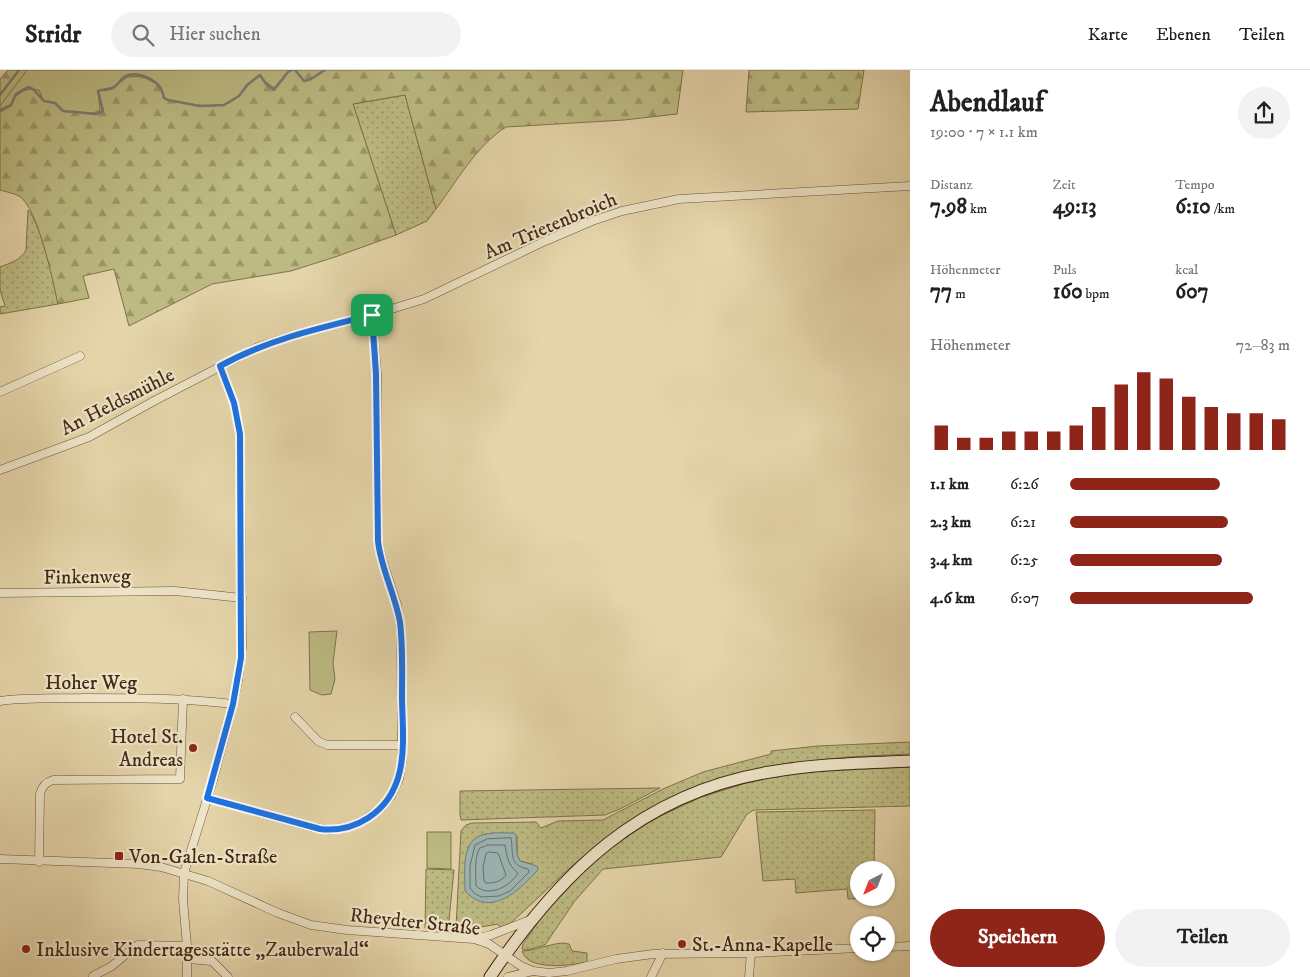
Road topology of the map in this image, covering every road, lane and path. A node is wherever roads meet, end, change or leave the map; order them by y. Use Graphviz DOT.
graph roads {
  1 [pos="910,186"];
  2 [pos="372,315"];
  3 [pos="80,356"];
  4 [pos="220,366"];
  5 [pos="0,392"];
  6 [pos="0,470"];
  7 [pos="0,594"];
  8 [pos="242,598"];
  9 [pos="183,699"];
  10 [pos="0,701"];
  11 [pos="233,704"];
  12 [pos="295,718"];
  13 [pos="403,745"];
  14 [pos="910,761"];
  15 [pos="207,798"];
  16 [pos="0,859"];
  17 [pos="39,862"];
  18 [pos="184,873"];
  19 [pos="532,919"];
  20 [pos="474,939"];
  21 [pos="188,946"];
  22 [pos="910,946"];
  23 [pos="895,947"];
  24 [pos="850,948"];
  25 [pos="664,953"];
  26 [pos="751,953"];
  27 [pos="504,956"];
  28 [pos="188,959"];
  29 [pos="532,971"];
  30 [pos="93,976"];
  31 [pos="187,977"];
  32 [pos="228,977"];
  33 [pos="490,977"];
  34 [pos="508,977"];
  35 [pos="650,977"];
  36 [pos="749,977"];
  1 -- 2 [label="street, Am Trietenbroich"];
  2 -- 4 [label="street, Am Trietenbroich"];
  2 -- 13 [label="street"];
  3 -- 5 [label="street"];
  4 -- 6 [label="street, An Heldsmühle"];
  4 -- 8 [label="street"];
  7 -- 8 [label="street, Finkenweg"];
  8 -- 11 [label="street"];
  9 -- 10 [label="street, Hoher Weg"];
  9 -- 11 [label="street, Hoher Weg"];
  9 -- 17 [label="street"];
  11 -- 15 [label="street"];
  12 -- 13 [label="street"];
  13 -- 15 [label="street"];
  14 -- 19 [label="main road"];
  15 -- 18 [label="street"];
  16 -- 17 [label="street, Rheydter Straße"];
  17 -- 18 [label="street, Rheydter Straße"];
  18 -- 20 [label="street, Rheydter Straße"];
  18 -- 21 [label="street"];
  19 -- 20 [label="street"];
  19 -- 27 [label="main road"];
  20 -- 27 [label="street, Rheydter Straße"];
  21 -- 28 [label="street"];
  21 -- 30 [label="street"];
  22 -- 23 [label="street"];
  24 -- 26 [label="street, Rheydter Straße"];
  25 -- 26 [label="street, Rheydter Straße"];
  25 -- 29 [label="street, Rheydter Straße"];
  25 -- 35 [label="street"];
  26 -- 36 [label="street"];
  27 -- 29 [label="street, Rheydter Straße"];
  27 -- 33 [label="main road"];
  28 -- 31 [label="street"];
  28 -- 32 [label="street"];
  29 -- 34 [label="street"];
}
